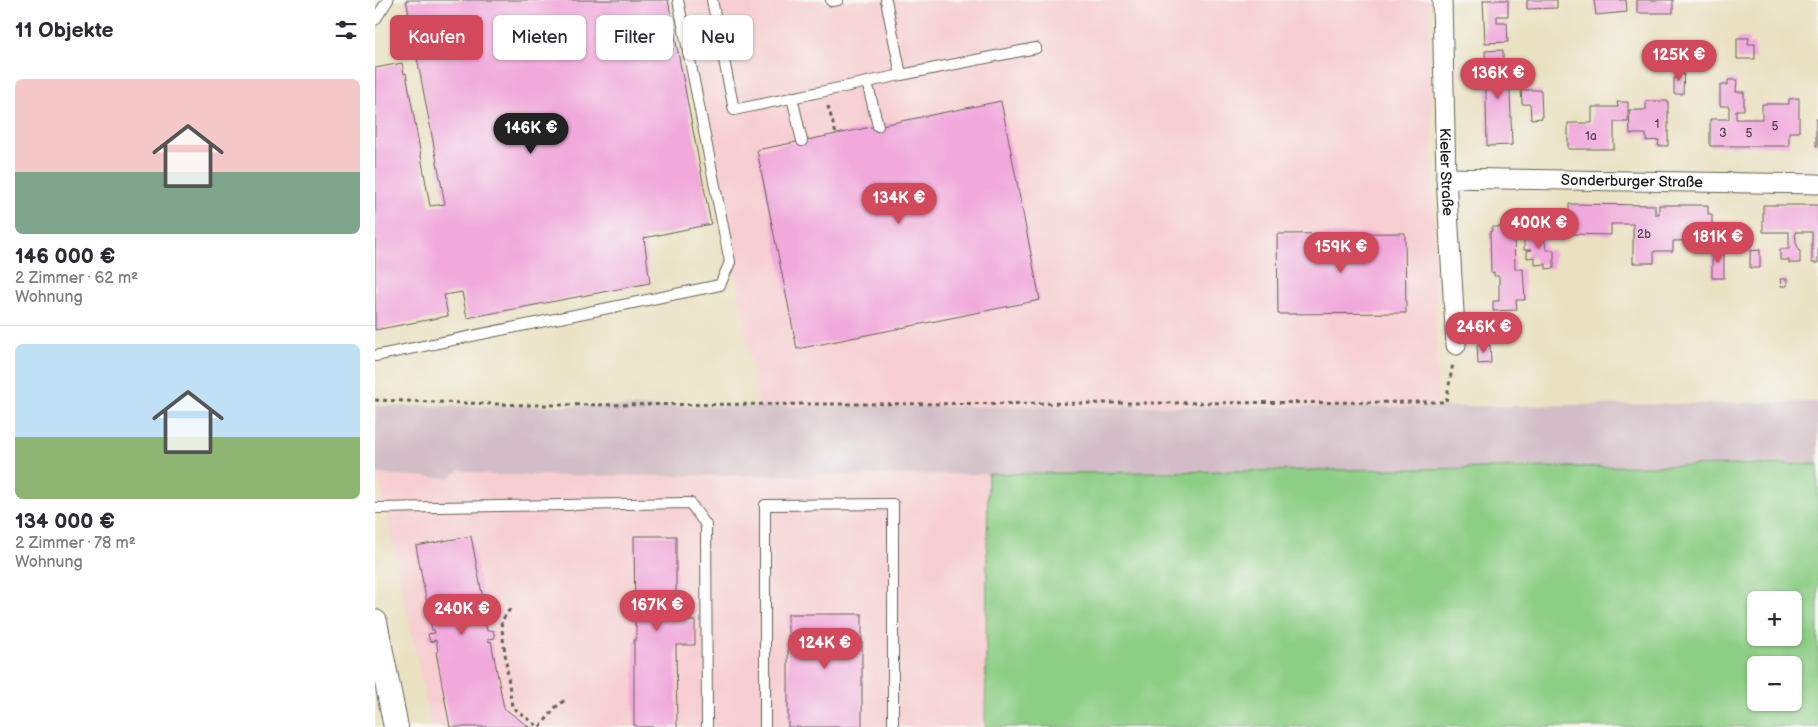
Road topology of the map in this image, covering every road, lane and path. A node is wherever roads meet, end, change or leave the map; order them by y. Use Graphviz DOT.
graph roads {
  1 [pos="388,0"];
  2 [pos="678,0"];
  3 [pos="712,0"];
  4 [pos="831,0"];
  5 [pos="838,0"];
  6 [pos="886,0"];
  7 [pos="1442,0"];
  8 [pos="375,20"];
  9 [pos="1036,48"];
  10 [pos="901,75"];
  11 [pos="867,82"];
  12 [pos="825,90"];
  13 [pos="792,97"];
  14 [pos="878,126"];
  15 [pos="836,134"];
  16 [pos="802,141"];
  17 [pos="1446,178"];
  18 [pos="1818,184"];
  19 [pos="1456,345"];
  20 [pos="375,356"];
  21 [pos="375,400"];
  22 [pos="375,508"];
  23 [pos="510,610"];
  24 [pos="375,622"];
  25 [pos="566,699"];
  26 [pos="396,727"];
  27 [pos="539,727"];
  28 [pos="707,727"];
  29 [pos="765,727"];
  30 [pos="893,727"];
  1 -- 8 [label="lane"];
  2 -- 20 [label="lane"];
  3 -- 13 [label="lane"];
  4 -- 5 [label="lane"];
  6 -- 10 [label="lane"];
  7 -- 17 [label="street, Kieler Straße"];
  9 -- 10 [label="lane"];
  10 -- 11 [label="lane"];
  11 -- 12 [label="lane"];
  11 -- 14 [label="lane"];
  12 -- 13 [label="lane"];
  12 -- 15 [label="path"];
  13 -- 16 [label="lane"];
  17 -- 18 [label="street, Sonderburger Straße"];
  17 -- 19 [label="street, Kieler Straße"];
  19 -- 21 [label="path"];
  22 -- 28 [label="lane"];
  23 -- 27 [label="path"];
  24 -- 26 [label="street"];
  25 -- 27 [label="path"];
  29 -- 30 [label="lane"];
}
